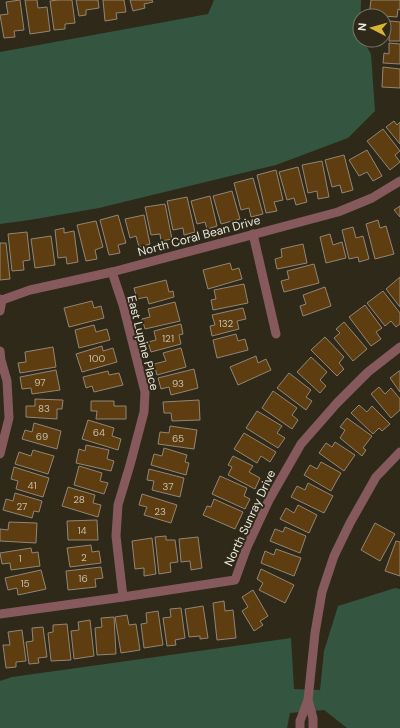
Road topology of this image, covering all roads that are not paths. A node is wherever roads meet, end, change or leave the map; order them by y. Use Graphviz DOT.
graph roads {
  1 [pos="400,181"];
  2 [pos="253,234"];
  3 [pos="112,272"];
  4 [pos="1,300"];
  5 [pos="0,311"];
  6 [pos="276,334"];
  7 [pos="400,348"];
  8 [pos="0,351"];
  9 [pos="400,452"];
  10 [pos="0,454"];
  11 [pos="123,597"];
  12 [pos="0,614"];
  13 [pos="308,700"];
  14 [pos="300,728"];
  15 [pos="314,728"];
  1 -- 2 [label="street, North Coral Bean Drive"];
  2 -- 3 [label="street, North Coral Bean Drive"];
  2 -- 6 [label="street"];
  3 -- 4 [label="street, North Coral Bean Drive"];
  3 -- 11 [label="street, East Lupine Place"];
  4 -- 5 [label="street"];
  7 -- 11 [label="street, North Sunray Drive"];
  8 -- 10 [label="street"];
  9 -- 13 [label="street"];
  11 -- 12 [label="street, North Sunray Drive"];
  13 -- 14 [label="street"];
  13 -- 15 [label="street"];
}
